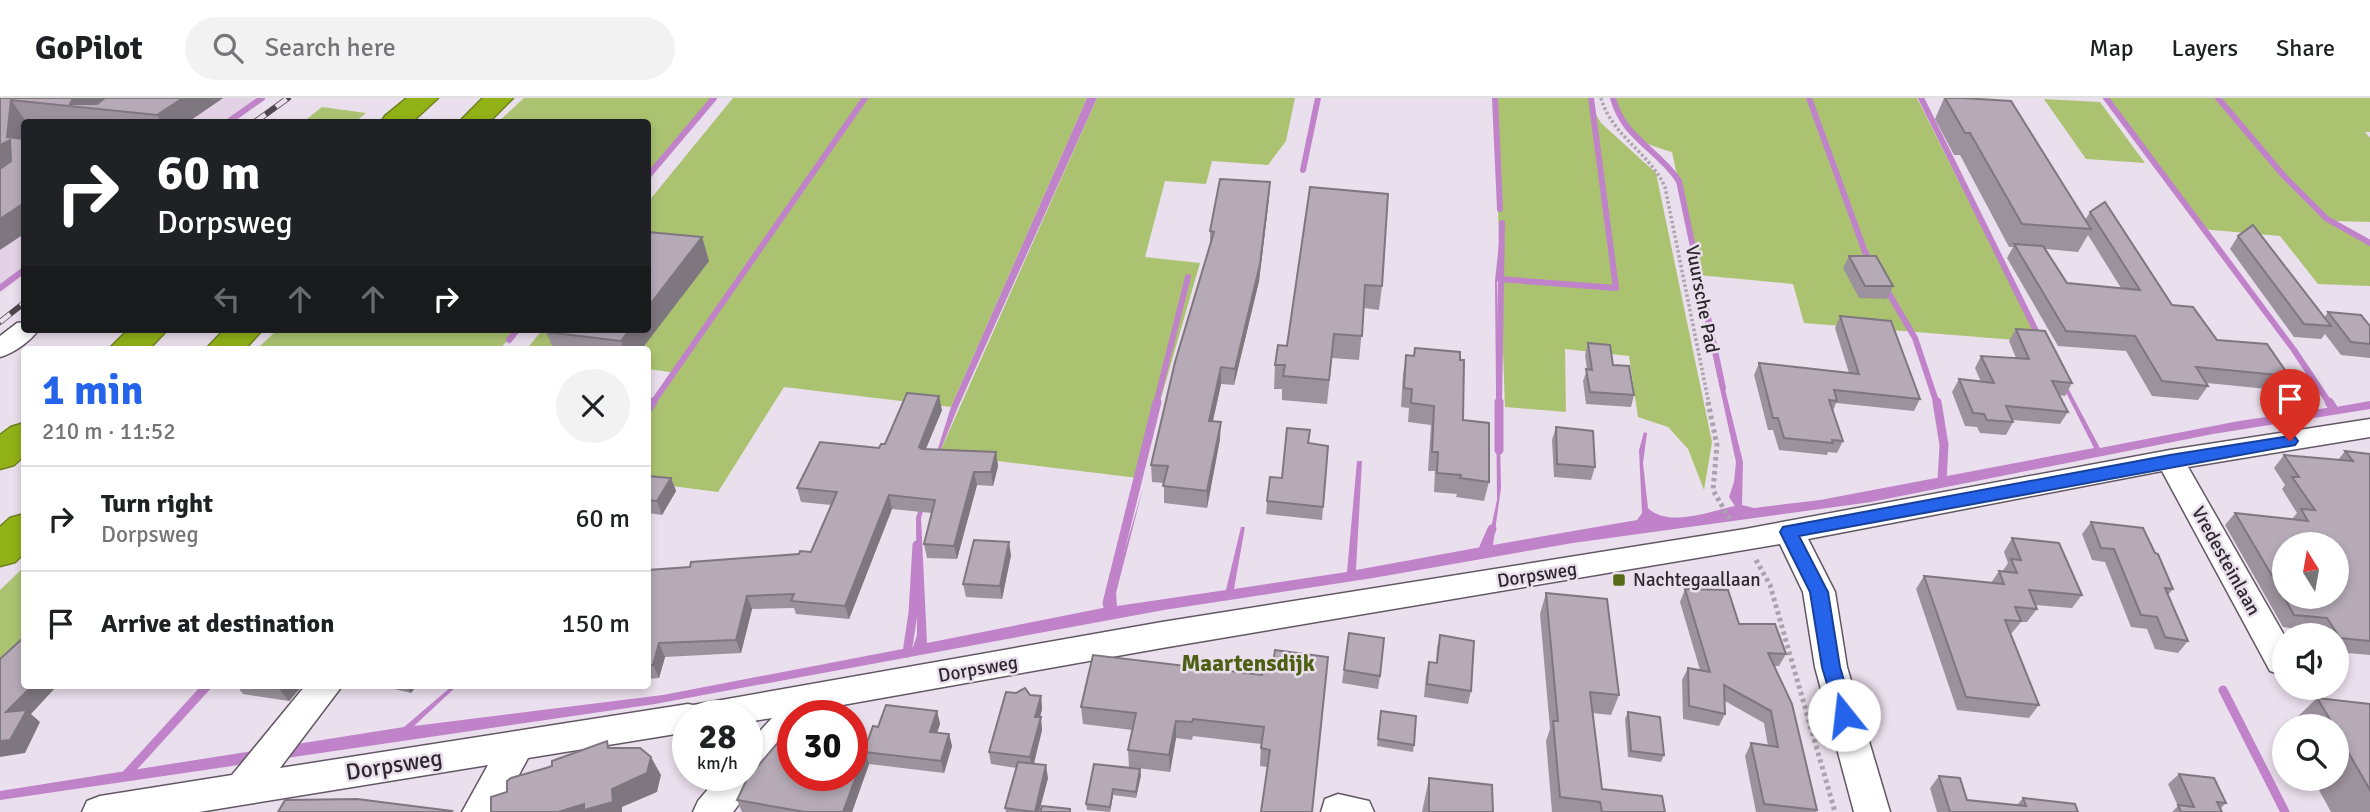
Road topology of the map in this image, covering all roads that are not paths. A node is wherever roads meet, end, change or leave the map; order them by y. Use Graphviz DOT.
graph roads {
  1 [pos="424,98"];
  2 [pos="499,98"];
  3 [pos="399,119"];
  4 [pos="475,119"];
  5 [pos="21,333"];
  6 [pos="145,333"];
  7 [pos="242,333"];
  8 [pos="131,346"];
  9 [pos="227,346"];
  10 [pos="0,349"];
  11 [pos="2370,428"];
  12 [pos="21,438"];
  13 [pos="0,456"];
  14 [pos="2170,460"];
  15 [pos="21,532"];
  16 [pos="1789,532"];
  17 [pos="0,551"];
  18 [pos="2272,644"];
  19 [pos="323,689"];
  20 [pos="845,693"];
  21 [pos="844,700"];
  22 [pos="763,706"];
  23 [pos="672,721"];
  24 [pos="777,736"];
  25 [pos="516,747"];
  26 [pos="763,751"];
  27 [pos="242,789"];
  28 [pos="729,791"];
  29 [pos="183,806"];
  30 [pos="100,812"];
  31 [pos="480,812"];
  32 [pos="711,812"];
  33 [pos="1872,812"];
  1 -- 3 [label="highway"];
  2 -- 4 [label="highway"];
  5 -- 10 [label="street"];
  6 -- 8 [label="highway"];
  7 -- 9 [label="highway"];
  11 -- 14 [label="street, Dorpsweg"];
  12 -- 13 [label="highway"];
  14 -- 16 [label="street, Dorpsweg"];
  14 -- 18 [label="street, Vredesteinlaan"];
  15 -- 17 [label="highway"];
  16 -- 20 [label="street, Dorpsweg"];
  16 -- 33 [label="street"];
  19 -- 27 [label="street"];
  20 -- 21 [label="street"];
  20 -- 22 [label="street, Dorpsweg"];
  23 -- 25 [label="street, Dorpsweg"];
  24 -- 26 [label="street"];
  25 -- 27 [label="street, Dorpsweg"];
  25 -- 31 [label="street"];
  27 -- 29 [label="street, Dorpsweg"];
  28 -- 32 [label="street"];
  29 -- 30 [label="street, Dorpsweg"];
}
